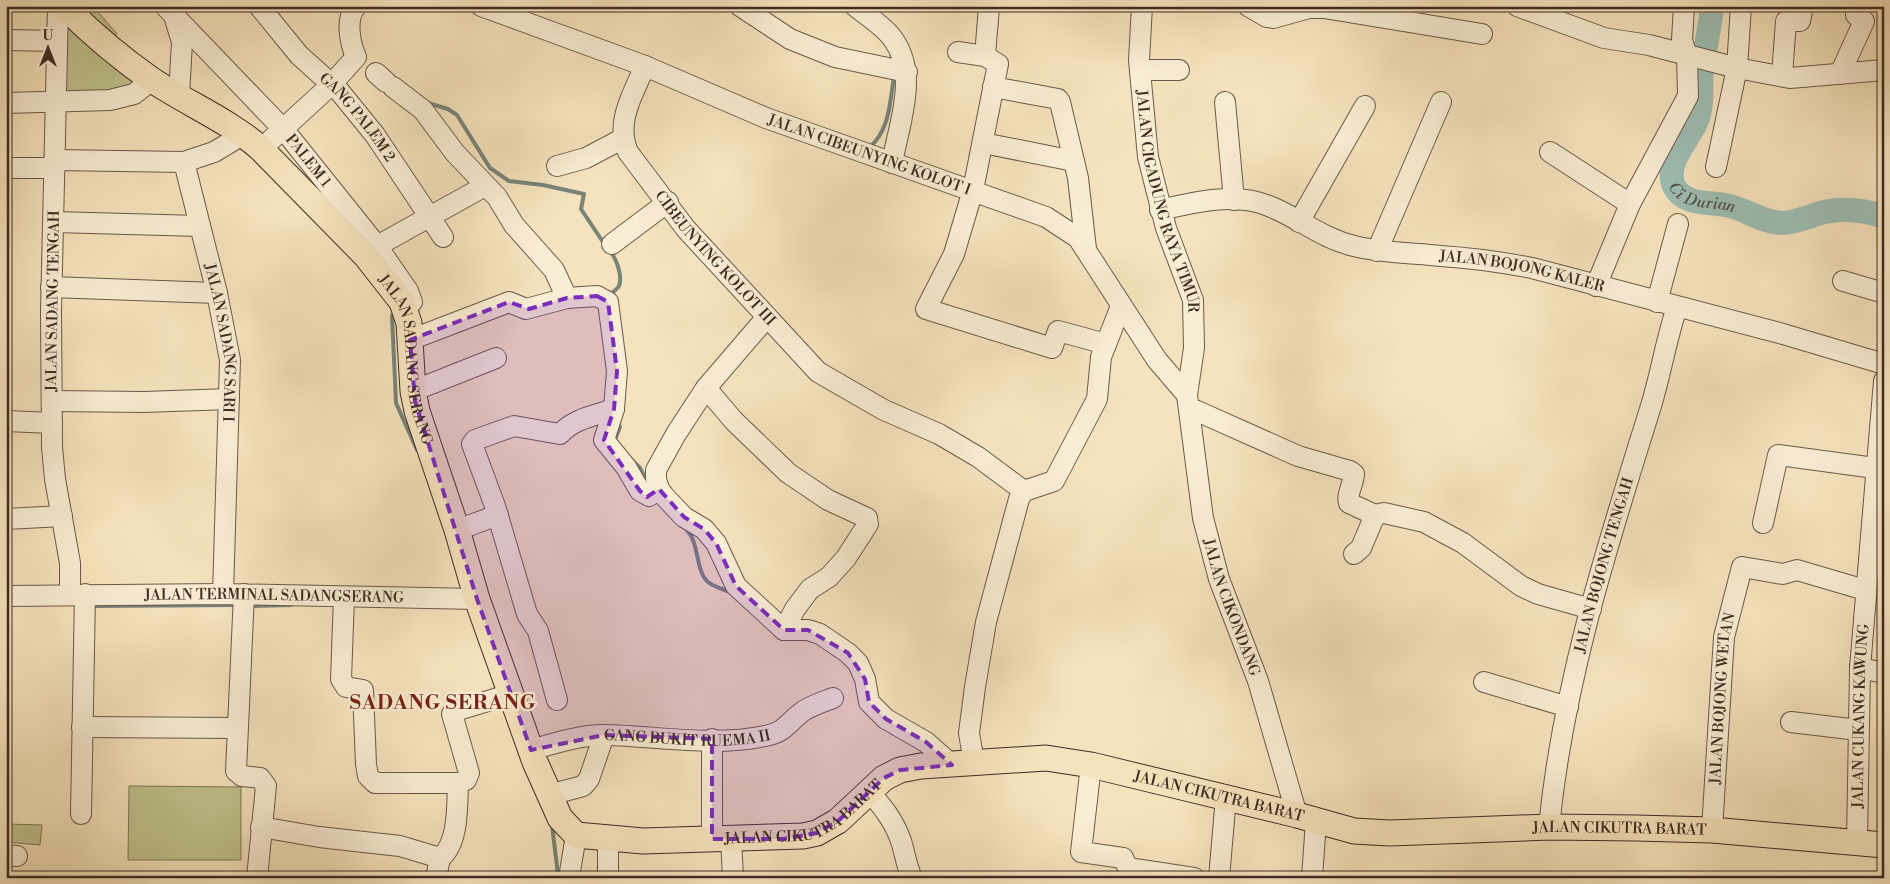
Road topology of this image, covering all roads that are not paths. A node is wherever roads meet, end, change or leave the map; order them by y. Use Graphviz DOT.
graph roads {
  1 [pos="58,6"];
  2 [pos="64,6"];
  3 [pos="259,6"];
  4 [pos="481,6"];
  5 [pos="740,6"];
  6 [pos="855,6"];
  7 [pos="989,6"];
  8 [pos="1142,6"];
  9 [pos="1248,6"];
  10 [pos="1517,6"];
  11 [pos="1684,6"];
  12 [pos="1742,6"];
  13 [pos="1802,6"];
  14 [pos="354,8"];
  15 [pos="170,12"];
  16 [pos="1856,15"];
  17 [pos="1482,34"];
  18 [pos="6,40"];
  19 [pos="57,41"];
  20 [pos="958,52"];
  21 [pos="985,56"];
  22 [pos="1694,58"];
  23 [pos="645,66"];
  24 [pos="1736,68"];
  25 [pos="1140,70"];
  26 [pos="1179,70"];
  27 [pos="1884,70"];
  28 [pos="907,72"];
  29 [pos="1840,74"];
  30 [pos="1782,76"];
  31 [pos="152,80"];
  32 [pos="385,81"];
  33 [pos="331,85"];
  34 [pos="993,87"];
  35 [pos="180,96"];
  36 [pos="1225,102"];
  37 [pos="1441,102"];
  38 [pos="6,103"];
  39 [pos="55,103"];
  40 [pos="1365,106"];
  41 [pos="284,130"];
  42 [pos="622,139"];
  43 [pos="252,141"];
  44 [pos="983,143"];
  45 [pos="1550,152"];
  46 [pos="1074,161"];
  47 [pos="184,162"];
  48 [pos="892,163"];
  49 [pos="55,164"];
  50 [pos="557,166"];
  51 [pos="1716,167"];
  52 [pos="6,168"];
  53 [pos="486,186"];
  54 [pos="973,190"];
  55 [pos="1234,200"];
  56 [pos="668,202"];
  57 [pos="1630,204"];
  58 [pos="1160,210"];
  59 [pos="431,216"];
  60 [pos="54,222"];
  61 [pos="1299,222"];
  62 [pos="1678,224"];
  63 [pos="200,226"];
  64 [pos="443,237"];
  65 [pos="612,244"];
  66 [pos="377,246"];
  67 [pos="1086,249"];
  68 [pos="1378,251"];
  69 [pos="1843,281"];
  70 [pos="1596,286"];
  71 [pos="52,287"];
  72 [pos="217,293"];
  73 [pos="1884,294"];
  74 [pos="567,298"];
  75 [pos="1657,302"];
  76 [pos="1121,306"];
  77 [pos="1677,307"];
  78 [pos="767,317"];
  79 [pos="416,338"];
  80 [pos="1106,344"];
  81 [pos="496,358"];
  82 [pos="1884,364"];
  83 [pos="706,388"];
  84 [pos="413,390"];
  85 [pos="1883,391"];
  86 [pos="228,399"];
  87 [pos="52,401"];
  88 [pos="1188,403"];
  89 [pos="614,409"];
  90 [pos="6,421"];
  91 [pos="52,423"];
  92 [pos="1878,475"];
  93 [pos="659,489"];
  94 [pos="1024,491"];
  95 [pos="498,515"];
  96 [pos="1375,515"];
  97 [pos="62,516"];
  98 [pos="6,519"];
  99 [pos="1762,523"];
  100 [pos="457,530"];
  101 [pos="1354,554"];
  102 [pos="1866,590"];
  103 [pos="77,594"];
  104 [pos="223,594"];
  105 [pos="244,594"];
  106 [pos="6,596"];
  107 [pos="344,597"];
  108 [pos="476,599"];
  109 [pos="1591,609"];
  110 [pos="784,630"];
  111 [pos="1860,668"];
  112 [pos="1884,673"];
  113 [pos="1484,682"];
  114 [pos="510,694"];
  115 [pos="833,698"];
  116 [pos="557,700"];
  117 [pos="1568,707"];
  118 [pos="1791,722"];
  119 [pos="82,727"];
  120 [pos="236,728"];
  121 [pos="1858,730"];
  122 [pos="604,735"];
  123 [pos="712,740"];
  124 [pos="531,750"];
  125 [pos="955,762"];
  126 [pos="1091,765"];
  127 [pos="458,783"];
  128 [pos="868,792"];
  129 [pos="549,795"];
  130 [pos="1226,798"];
  131 [pos="81,814"];
  132 [pos="1307,818"];
  133 [pos="261,827"];
  134 [pos="1549,827"];
  135 [pos="1712,830"];
  136 [pos="576,835"];
  137 [pos="608,838"];
  138 [pos="722,839"];
  139 [pos="1857,842"];
  140 [pos="1884,845"];
  141 [pos="440,858"];
  142 [pos="257,878"];
  143 [pos="436,878"];
  144 [pos="569,878"];
  145 [pos="608,878"];
  146 [pos="733,878"];
  147 [pos="912,878"];
  148 [pos="1194,878"];
  149 [pos="1220,878"];
  150 [pos="1312,878"];
  1 -- 19 [label="street, JALAN SADANG TENGAH"];
  2 -- 31 [label="main road, JALAN SADANG SERANG"];
  3 -- 33 [label="street, GANG PALEM 2"];
  4 -- 23 [label="street, JALAN CIBEUNYING KOLOT I"];
  5 -- 28 [label="street"];
  6 -- 28 [label="street"];
  7 -- 21 [label="street"];
  8 -- 25 [label="street, JALAN CIGADUNG RAYA TIMUR"];
  9 -- 17 [label="street"];
  10 -- 22 [label="street"];
  11 -- 22 [label="street"];
  12 -- 24 [label="street"];
  13 -- 30 [label="street"];
  14 -- 33 [label="street"];
  15 -- 35 [label="street"];
  15 -- 41 [label="street, PALEM 1"];
  16 -- 29 [label="street"];
  18 -- 19 [label="street"];
  19 -- 39 [label="street, JALAN SADANG TENGAH"];
  20 -- 21 [label="street"];
  21 -- 34 [label="street"];
  22 -- 24 [label="street"];
  22 -- 57 [label="street"];
  23 -- 42 [label="street"];
  23 -- 48 [label="street, JALAN CIBEUNYING KOLOT I"];
  24 -- 30 [label="street"];
  24 -- 51 [label="street"];
  25 -- 26 [label="street"];
  25 -- 58 [label="street, JALAN CIGADUNG RAYA TIMUR"];
  27 -- 29 [label="street"];
  28 -- 48 [label="street"];
  29 -- 30 [label="street"];
  31 -- 35 [label="main road, JALAN SADANG SERANG"];
  31 -- 39 [label="street"];
  32 -- 53 [label="street"];
  33 -- 41 [label="street"];
  33 -- 59 [label="street, GANG PALEM 2"];
  34 -- 44 [label="street"];
  34 -- 46 [label="street"];
  35 -- 43 [label="main road, JALAN SADANG SERANG"];
  36 -- 55 [label="street"];
  37 -- 68 [label="street"];
  38 -- 39 [label="street"];
  39 -- 49 [label="street, JALAN SADANG TENGAH"];
  40 -- 61 [label="street"];
  41 -- 43 [label="street"];
  41 -- 66 [label="street, PALEM 1"];
  42 -- 50 [label="street"];
  42 -- 56 [label="street, CIBEUNYING KOLOT III"];
  43 -- 47 [label="street"];
  43 -- 79 [label="main road, JALAN SADANG SERANG"];
  44 -- 46 [label="street"];
  44 -- 54 [label="street"];
  45 -- 57 [label="street"];
  46 -- 67 [label="street"];
  47 -- 49 [label="street"];
  47 -- 63 [label="street, JALAN SADANG SARI I"];
  48 -- 54 [label="street, JALAN CIBEUNYING KOLOT I"];
  49 -- 52 [label="street"];
  49 -- 60 [label="street, JALAN SADANG TENGAH"];
  53 -- 59 [label="street"];
  53 -- 74 [label="street"];
  54 -- 67 [label="street, JALAN CIBEUNYING KOLOT I"];
  54 -- 80 [label="street"];
  55 -- 58 [label="street, JALAN BOJONG KALER"];
  55 -- 61 [label="street, JALAN BOJONG KALER"];
  56 -- 65 [label="street"];
  56 -- 78 [label="street, CIBEUNYING KOLOT III"];
  57 -- 70 [label="street"];
  58 -- 88 [label="street, JALAN CIGADUNG RAYA TIMUR"];
  59 -- 64 [label="street, GANG PALEM 2"];
  59 -- 66 [label="street"];
  60 -- 63 [label="street"];
  60 -- 71 [label="street, JALAN SADANG TENGAH"];
  61 -- 68 [label="street, JALAN BOJONG KALER"];
  62 -- 75 [label="street"];
  63 -- 72 [label="street, JALAN SADANG SARI I"];
  66 -- 79 [label="street, PALEM 1"];
  67 -- 76 [label="street, JALAN CIBEUNYING KOLOT I"];
  68 -- 70 [label="street, JALAN BOJONG KALER"];
  69 -- 73 [label="street"];
  70 -- 75 [label="street, JALAN BOJONG KALER"];
  71 -- 72 [label="street"];
  71 -- 87 [label="street, JALAN SADANG TENGAH"];
  72 -- 86 [label="street, JALAN SADANG SARI I"];
  74 -- 79 [label="street"];
  74 -- 89 [label="street"];
  75 -- 77 [label="street, JALAN BOJONG KALER"];
  76 -- 80 [label="street"];
  76 -- 88 [label="street, JALAN CIBEUNYING KOLOT I"];
  77 -- 82 [label="street, JALAN BOJONG KALER"];
  77 -- 109 [label="street, JALAN BOJONG TENGAH"];
  78 -- 83 [label="street"];
  78 -- 94 [label="street, CIBEUNYING KOLOT III"];
  79 -- 84 [label="main road, JALAN SADANG SERANG"];
  80 -- 94 [label="street"];
  81 -- 84 [label="street"];
  83 -- 93 [label="street"];
  83 -- 110 [label="street"];
  84 -- 100 [label="main road, JALAN SADANG SERANG"];
  85 -- 92 [label="street, JALAN CUKANG KAWUNG"];
  86 -- 87 [label="street"];
  86 -- 104 [label="street, JALAN SADANG SARI I"];
  87 -- 91 [label="street, JALAN SADANG TENGAH"];
  88 -- 96 [label="street"];
  88 -- 132 [label="street, JALAN CIKONDANG"];
  89 -- 93 [label="street"];
  89 -- 95 [label="street"];
  90 -- 91 [label="street"];
  91 -- 97 [label="street, JALAN SADANG TENGAH"];
  92 -- 99 [label="street"];
  92 -- 102 [label="street, JALAN CUKANG KAWUNG"];
  93 -- 110 [label="street"];
  94 -- 125 [label="street"];
  95 -- 100 [label="street"];
  95 -- 116 [label="street"];
  96 -- 101 [label="street"];
  96 -- 109 [label="street"];
  97 -- 98 [label="street"];
  97 -- 103 [label="street, JALAN SADANG TENGAH"];
  100 -- 108 [label="main road, JALAN SADANG SERANG"];
  102 -- 111 [label="street, JALAN CUKANG KAWUNG"];
  102 -- 135 [label="street, JALAN BOJONG WETAN"];
  103 -- 104 [label="street, JALAN TERMINAL SADANGSERANG"];
  103 -- 106 [label="street, JALAN TERMINAL SADANGSERANG"];
  103 -- 119 [label="street, JALAN SADANG TENGAH"];
  104 -- 105 [label="street, JALAN TERMINAL SADANGSERANG"];
  105 -- 107 [label="street, JALAN TERMINAL SADANGSERANG"];
  105 -- 120 [label="street"];
  107 -- 108 [label="street, JALAN TERMINAL SADANGSERANG"];
  107 -- 127 [label="street"];
  108 -- 114 [label="main road, JALAN SADANG SERANG"];
  109 -- 117 [label="street, JALAN BOJONG TENGAH"];
  110 -- 125 [label="street"];
  111 -- 112 [label="street"];
  111 -- 121 [label="street, JALAN CUKANG KAWUNG"];
  113 -- 117 [label="street"];
  114 -- 124 [label="main road, JALAN SADANG SERANG"];
  114 -- 127 [label="street"];
  115 -- 123 [label="street, GANG BUKIT RUEMA II"];
  117 -- 134 [label="street, JALAN BOJONG TENGAH"];
  118 -- 121 [label="street"];
  119 -- 120 [label="street"];
  119 -- 131 [label="street, JALAN SADANG TENGAH"];
  120 -- 133 [label="street"];
  121 -- 139 [label="street, JALAN CUKANG KAWUNG"];
  122 -- 123 [label="street, GANG BUKIT RUEMA II"];
  122 -- 124 [label="street, GANG BUKIT RUEMA II"];
  122 -- 129 [label="street"];
  123 -- 138 [label="street"];
  124 -- 129 [label="main road, JALAN SADANG SERANG"];
  125 -- 126 [label="main road, JALAN CIKUTRA BARAT"];
  125 -- 128 [label="main road, JALAN CIKUTRA BARAT"];
  126 -- 130 [label="main road, JALAN CIKUTRA BARAT"];
  126 -- 148 [label="street"];
  127 -- 141 [label="street"];
  128 -- 138 [label="main road, JALAN CIKUTRA BARAT"];
  128 -- 147 [label="street"];
  129 -- 136 [label="main road, JALAN SADANG SERANG"];
  130 -- 132 [label="main road, JALAN CIKUTRA BARAT"];
  130 -- 149 [label="street"];
  132 -- 134 [label="main road, JALAN CIKUTRA BARAT"];
  132 -- 150 [label="street"];
  133 -- 141 [label="street"];
  133 -- 142 [label="street"];
  134 -- 135 [label="main road, JALAN CIKUTRA BARAT"];
  135 -- 139 [label="main road, JALAN CIKUTRA BARAT"];
  136 -- 137 [label="main road, JALAN CIKUTRA BARAT"];
  136 -- 144 [label="street"];
  137 -- 138 [label="main road, JALAN CIKUTRA BARAT"];
  137 -- 145 [label="street"];
  138 -- 146 [label="street"];
  139 -- 140 [label="main road, JALAN CIKUTRA BARAT"];
  141 -- 143 [label="street"];
}
